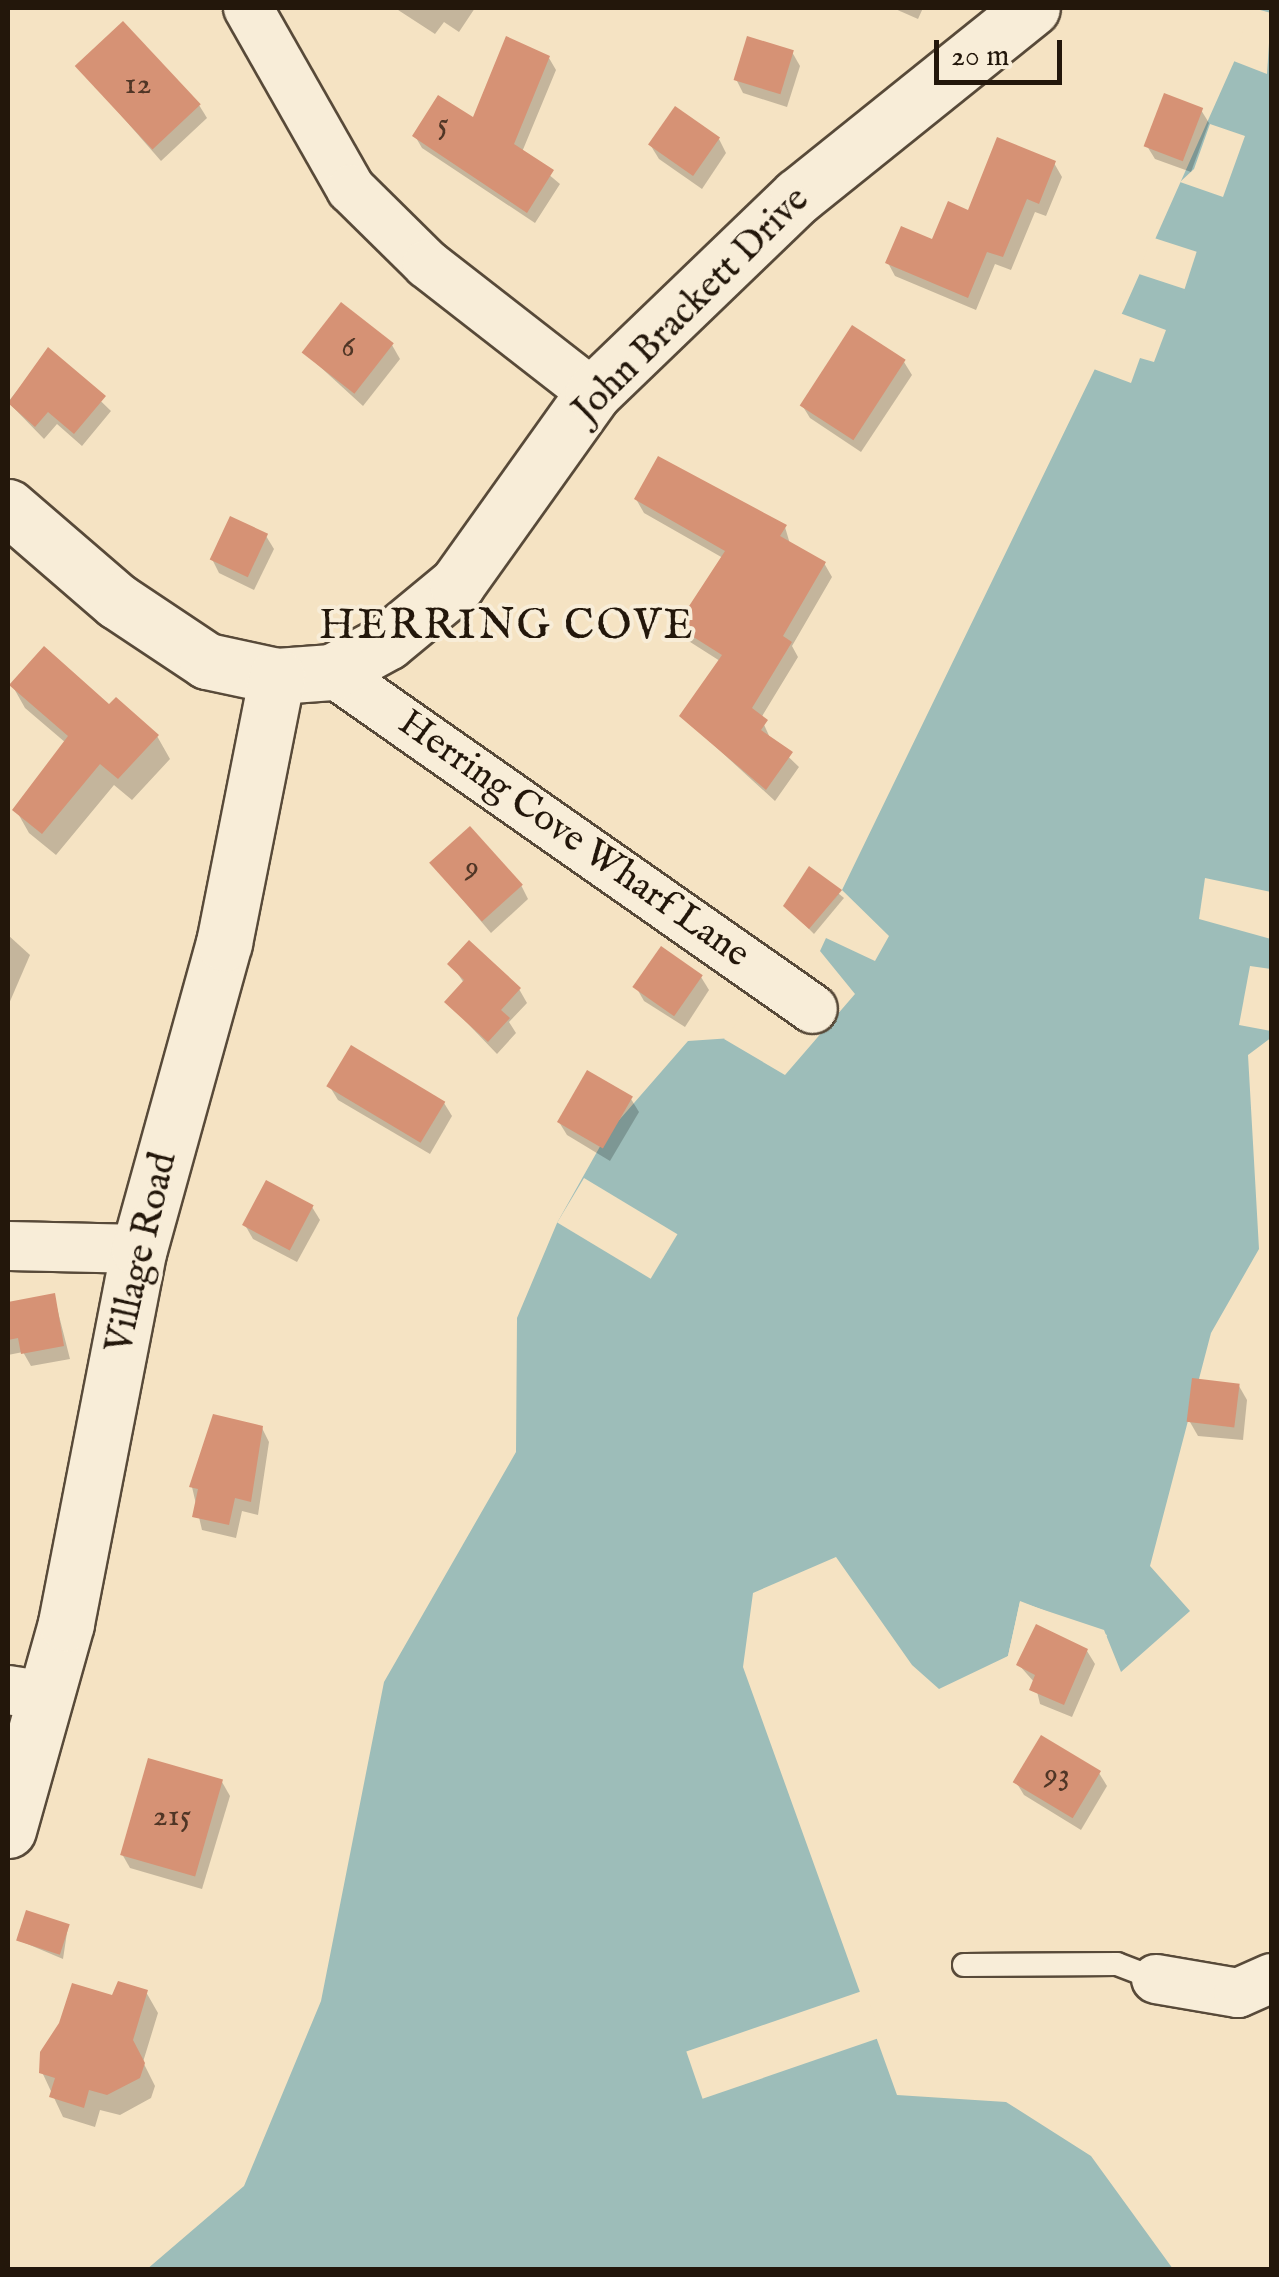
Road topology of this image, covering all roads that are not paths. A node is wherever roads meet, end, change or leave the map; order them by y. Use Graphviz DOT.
graph roads {
  1 [pos="248,8"];
  2 [pos="1032,8"];
  3 [pos="593,393"];
  4 [pos="8,507"];
  5 [pos="332,672"];
  6 [pos="278,676"];
  7 [pos="813,1009"];
  8 [pos="8,1246"];
  9 [pos="139,1248"];
  10 [pos="26,1693"];
  11 [pos="8,1830"];
  12 [pos="964,1965"];
  13 [pos="1272,1978"];
  14 [pos="1156,1979"];
  1 -- 3 [label="street"];
  2 -- 3 [label="main road, John Brackett Drive"];
  3 -- 5 [label="main road, John Brackett Drive"];
  4 -- 6 [label="main road, John Brackett Drive"];
  5 -- 6 [label="main road, John Brackett Drive"];
  5 -- 7 [label="street, Herring Cove Wharf Lane"];
  6 -- 9 [label="main road, Village Road"];
  8 -- 9 [label="street"];
  9 -- 10 [label="main road, Village Road"];
  10 -- 11 [label="main road, Village Road"];
  12 -- 14 [label="lane"];
  13 -- 14 [label="street"];
}
